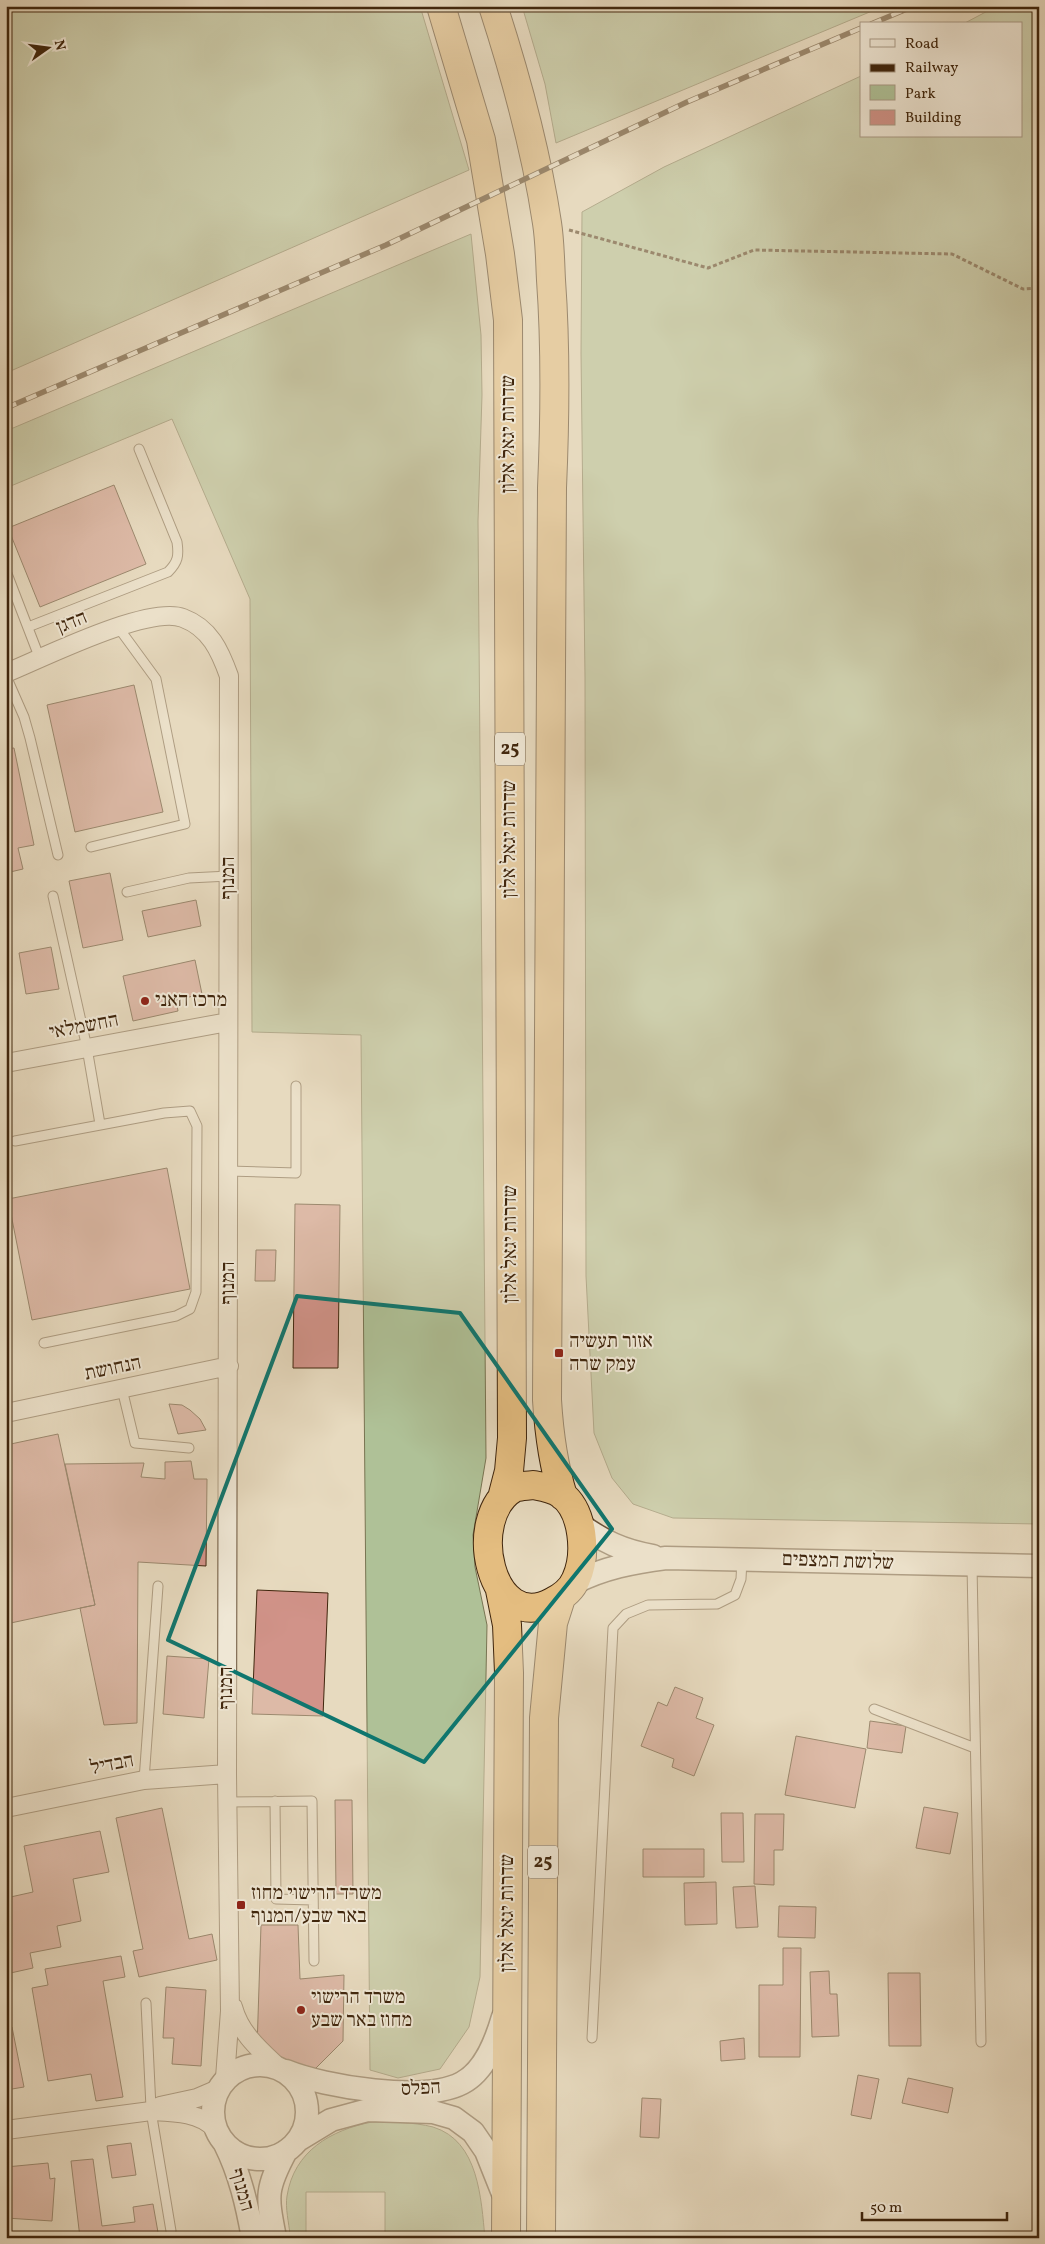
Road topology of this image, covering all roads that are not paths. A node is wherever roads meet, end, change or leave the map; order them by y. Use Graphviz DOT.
graph roads {
  1 [pos="441,6"];
  2 [pos="493,6"];
  3 [pos="139,449"];
  4 [pos="6,571"];
  5 [pos="156,616"];
  6 [pos="28,627"];
  7 [pos="118,628"];
  8 [pos="40,659"];
  9 [pos="6,674"];
  10 [pos="91,847"];
  11 [pos="58,856"];
  12 [pos="229,876"];
  13 [pos="126,892"];
  14 [pos="53,896"];
  15 [pos="228,1022"];
  16 [pos="86,1048"];
  17 [pos="6,1063"];
  18 [pos="296,1086"];
  19 [pos="100,1124"];
  20 [pos="15,1141"];
  21 [pos="228,1172"];
  22 [pos="44,1343"];
  23 [pos="229,1366"];
  24 [pos="122,1389"];
  25 [pos="6,1413"];
  26 [pos="189,1448"];
  27 [pos="563,1496"];
  28 [pos="502,1498"];
  29 [pos="578,1523"];
  30 [pos="666,1558"];
  31 [pos="742,1559"];
  32 [pos="972,1565"];
  33 [pos="1011,1566"];
  34 [pos="1039,1566"];
  35 [pos="1039,1572"];
  36 [pos="158,1586"];
  37 [pos="500,1590"];
  38 [pos="568,1591"];
  39 [pos="874,1709"];
  40 [pos="975,1748"];
  41 [pos="227,1774"];
  42 [pos="144,1780"];
  43 [pos="275,1801"];
  44 [pos="228,1802"];
  45 [pos="6,1808"];
  46 [pos="313,1900"];
  47 [pos="314,1961"];
  48 [pos="229,1994"];
  49 [pos="507,2001"];
  50 [pos="146,2003"];
  51 [pos="592,2038"];
  52 [pos="981,2042"];
  53 [pos="281,2069"];
  54 [pos="221,2084"];
  55 [pos="151,2109"];
  56 [pos="6,2130"];
  57 [pos="220,2136"];
  58 [pos="292,2146"];
  59 [pos="506,2202"];
  60 [pos="171,2231"];
  61 [pos="253,2238"];
  62 [pos="275,2238"];
  63 [pos="506,2238"];
  64 [pos="541,2238"];
  1 -- 28 [label="highway, שדרות יגאל אלון / 25"];
  2 -- 27 [label="highway, שדרות יגאל אלון / 25"];
  3 -- 6 [label="lane"];
  4 -- 6 [label="lane"];
  5 -- 7 [label="street, הדגן"];
  5 -- 12 [label="street, המנוף"];
  6 -- 8 [label="lane"];
  7 -- 8 [label="street, הדגן"];
  7 -- 10 [label="lane"];
  8 -- 9 [label="street, הדגן"];
  9 -- 11 [label="lane"];
  12 -- 13 [label="lane"];
  12 -- 15 [label="street, המנוף"];
  14 -- 16 [label="lane"];
  15 -- 16 [label="street, החשמלאי"];
  15 -- 21 [label="street, המנוף"];
  16 -- 17 [label="street, החשמלאי"];
  16 -- 19 [label="lane"];
  18 -- 21 [label="lane"];
  19 -- 20 [label="lane"];
  19 -- 22 [label="lane"];
  21 -- 23 [label="street, המנוף"];
  23 -- 24 [label="street, הנחושת"];
  23 -- 41 [label="street, המנוף"];
  24 -- 25 [label="street, הנחושת"];
  24 -- 26 [label="lane"];
  27 -- 28 [label="highway"];
  27 -- 29 [label="highway, 25"];
  28 -- 37 [label="highway, 25"];
  29 -- 30 [label="street, שלושת המצפים"];
  29 -- 38 [label="highway, 25"];
  30 -- 31 [label="street, שלושת המצפים"];
  30 -- 38 [label="street, שלושת המצפים"];
  31 -- 32 [label="street, שלושת המצפים"];
  31 -- 51 [label="lane"];
  32 -- 33 [label="street, שלושת המצפים"];
  32 -- 40 [label="lane"];
  33 -- 34 [label="street, שלושת המצפים"];
  33 -- 35 [label="street, שלושת המצפים"];
  36 -- 42 [label="lane"];
  37 -- 38 [label="highway"];
  37 -- 49 [label="highway, שדרות יגאל אלון / 25"];
  38 -- 64 [label="highway, שדרות יגאל אלון / 25"];
  39 -- 40 [label="lane"];
  40 -- 52 [label="lane"];
  41 -- 42 [label="street, הבדיל"];
  41 -- 44 [label="street, המנוף"];
  42 -- 45 [label="street, הבדיל"];
  43 -- 44 [label="lane"];
  43 -- 46 [label="lane"];
  43 -- 46 [label="lane"];
  44 -- 48 [label="street, המנוף"];
  46 -- 47 [label="lane"];
  48 -- 53 [label="street, המנוף"];
  48 -- 54 [label="street, המנוף"];
  49 -- 53 [label="street, הפלס"];
  49 -- 59 [label="highway, שדרות יגאל אלון / 25"];
  50 -- 55 [label="lane"];
  53 -- 54 [label="street"];
  53 -- 58 [label="street"];
  54 -- 55 [label="street"];
  54 -- 57 [label="street"];
  55 -- 56 [label="street"];
  55 -- 57 [label="street"];
  55 -- 60 [label="lane"];
  57 -- 58 [label="street"];
  57 -- 61 [label="street, המנוף"];
  58 -- 59 [label="street, הפלס"];
  58 -- 62 [label="street, המנוף"];
  59 -- 63 [label="highway, שדרות יגאל אלון / 25"];
}
